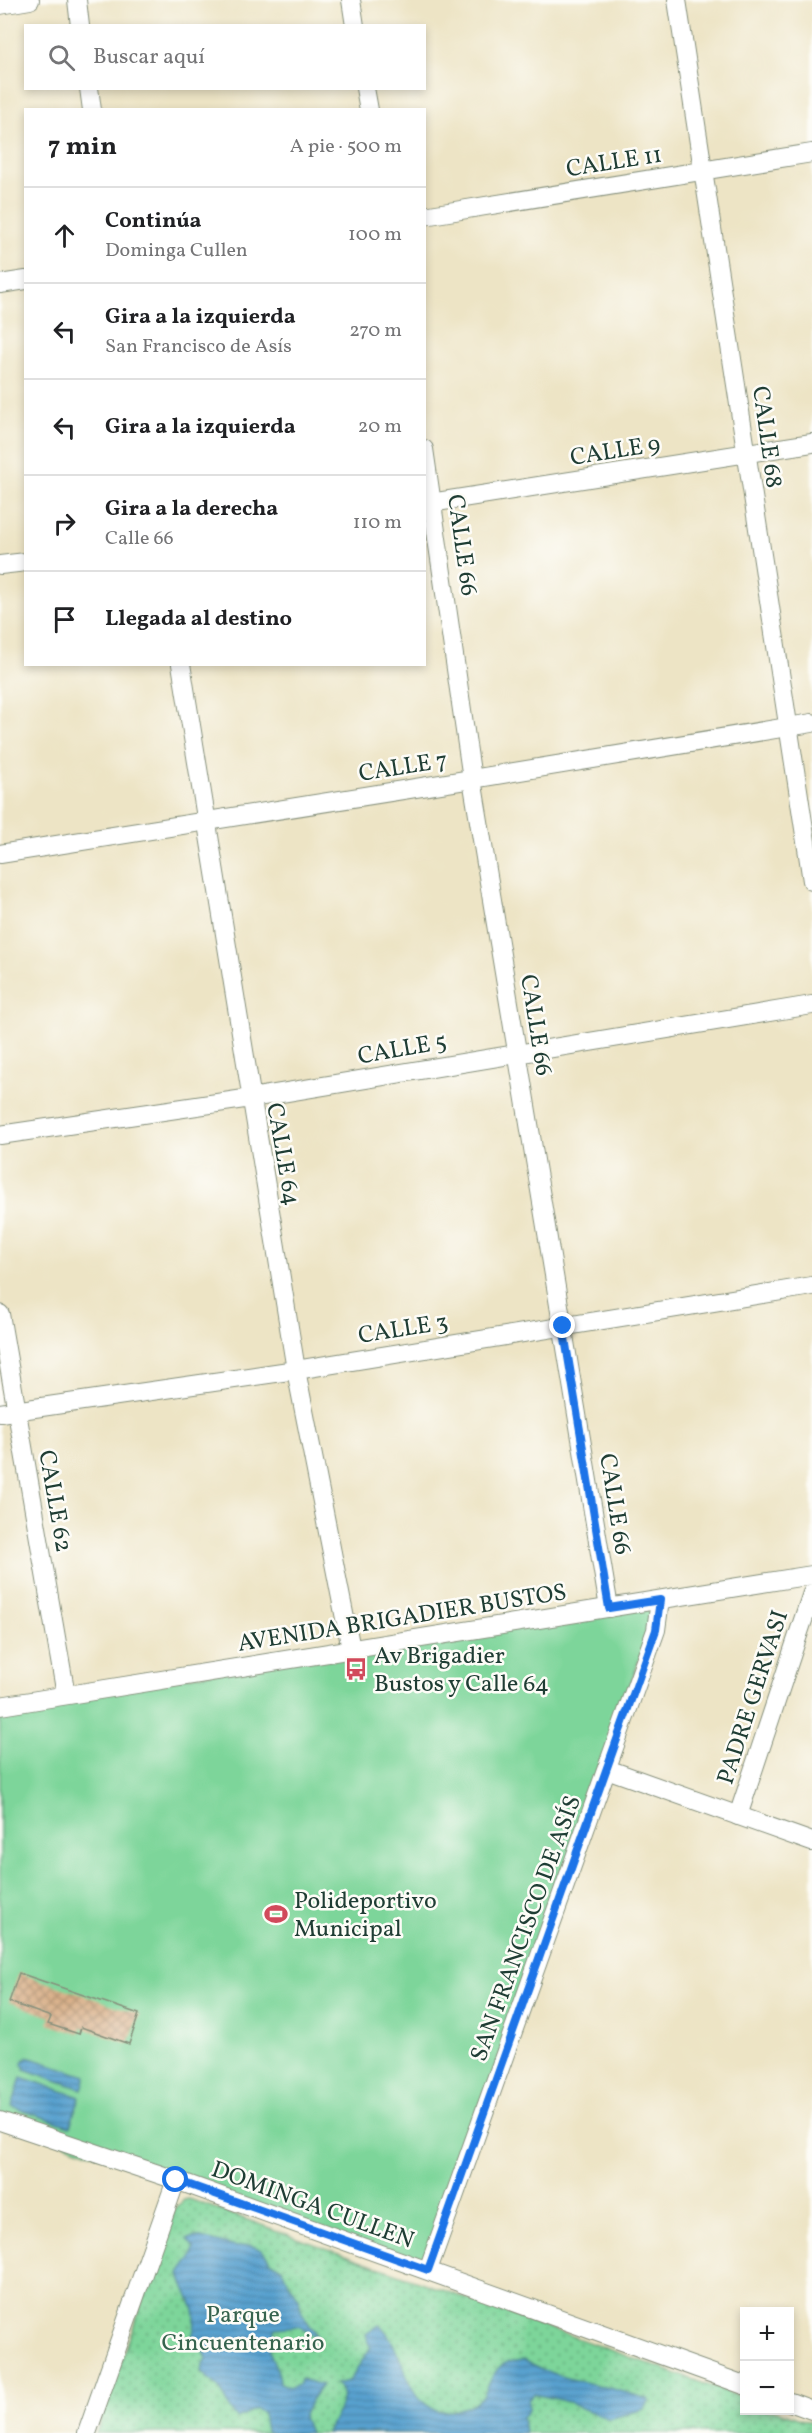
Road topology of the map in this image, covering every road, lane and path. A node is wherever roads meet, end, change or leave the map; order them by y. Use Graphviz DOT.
graph roads {
  1 [pos="30,0"];
  2 [pos="77,0"];
  3 [pos="351,0"];
  4 [pos="677,0"];
  5 [pos="0,5"];
  6 [pos="80,24"];
  7 [pos="356,24"];
  8 [pos="89,90"];
  9 [pos="365,90"];
  10 [pos="92,108"];
  11 [pos="369,108"];
  12 [pos="812,153"];
  13 [pos="704,170"];
  14 [pos="426,216"];
  15 [pos="24,280"];
  16 [pos="0,284"];
  17 [pos="812,443"];
  18 [pos="746,454"];
  19 [pos="426,471"];
  20 [pos="429,503"];
  21 [pos="24,562"];
  22 [pos="0,565"];
  23 [pos="181,666"];
  24 [pos="812,723"];
  25 [pos="787,727"];
  26 [pos="472,779"];
  27 [pos="205,822"];
  28 [pos="0,854"];
  29 [pos="812,881"];
  30 [pos="812,1005"];
  31 [pos="518,1053"];
  32 [pos="250,1098"];
  33 [pos="0,1135"];
  34 [pos="812,1286"];
  35 [pos="0,1314"];
  36 [pos="563,1326"];
  37 [pos="296,1370"];
  38 [pos="8,1412"];
  39 [pos="812,1575"];
  40 [pos="812,1593"];
  41 [pos="660,1600"];
  42 [pos="609,1608"];
  43 [pos="351,1649"];
  44 [pos="66,1695"];
  45 [pos="0,1706"];
  46 [pos="607,1769"];
  47 [pos="738,1816"];
  48 [pos="812,1842"];
  49 [pos="0,2121"];
  50 [pos="176,2180"];
  51 [pos="428,2270"];
  52 [pos="740,2384"];
  53 [pos="794,2404"];
  54 [pos="812,2410"];
  55 [pos="87,2433"];
  1 -- 5 [label="street"];
  2 -- 6 [label="street"];
  3 -- 7 [label="street"];
  4 -- 13 [label="street, CALLE 68"];
  8 -- 10 [label="street"];
  9 -- 11 [label="street"];
  12 -- 13 [label="street, CALLE 11"];
  13 -- 14 [label="street, CALLE 11"];
  13 -- 18 [label="street, CALLE 68"];
  15 -- 16 [label="street"];
  17 -- 18 [label="street, CALLE 9"];
  18 -- 20 [label="street, CALLE 9"];
  18 -- 25 [label="street, CALLE 68"];
  19 -- 20 [label="street, CALLE 66"];
  20 -- 26 [label="street, CALLE 66"];
  21 -- 22 [label="street"];
  23 -- 27 [label="street, CALLE 64"];
  24 -- 25 [label="street, CALLE 7"];
  25 -- 26 [label="street, CALLE 7"];
  25 -- 29 [label="street, CALLE 68"];
  26 -- 27 [label="street, CALLE 7"];
  26 -- 31 [label="street, CALLE 66"];
  27 -- 28 [label="street, CALLE 7"];
  27 -- 32 [label="street, CALLE 64"];
  30 -- 31 [label="street, CALLE 5"];
  31 -- 32 [label="street, CALLE 5"];
  31 -- 36 [label="street, CALLE 66"];
  32 -- 33 [label="street, CALLE 5"];
  32 -- 37 [label="street, CALLE 64"];
  34 -- 36 [label="street, CALLE 3"];
  35 -- 38 [label="street, CALLE 62"];
  36 -- 37 [label="street, CALLE 3"];
  36 -- 42 [label="street, CALLE 66"];
  37 -- 38 [label="street, CALLE 3"];
  37 -- 43 [label="street, CALLE 64"];
  38 -- 44 [label="street, CALLE 62"];
  39 -- 41 [label="street, AVENIDA BRIGADIER BUSTOS"];
  40 -- 47 [label="street, PADRE GERVASI"];
  41 -- 42 [label="street, AVENIDA BRIGADIER BUSTOS"];
  41 -- 46 [label="street, SAN FRANCISCO DE ASÍS"];
  42 -- 43 [label="street, AVENIDA BRIGADIER BUSTOS"];
  43 -- 44 [label="street, AVENIDA BRIGADIER BUSTOS"];
  44 -- 45 [label="street, AVENIDA BRIGADIER BUSTOS"];
  46 -- 47 [label="street"];
  46 -- 51 [label="street, SAN FRANCISCO DE ASÍS"];
  47 -- 48 [label="street"];
  49 -- 50 [label="street, DOMINGA CULLEN"];
  50 -- 51 [label="street, DOMINGA CULLEN"];
  50 -- 55 [label="street"];
  51 -- 52 [label="street, DOMINGA CULLEN"];
  53 -- 54 [label="street"];
}
